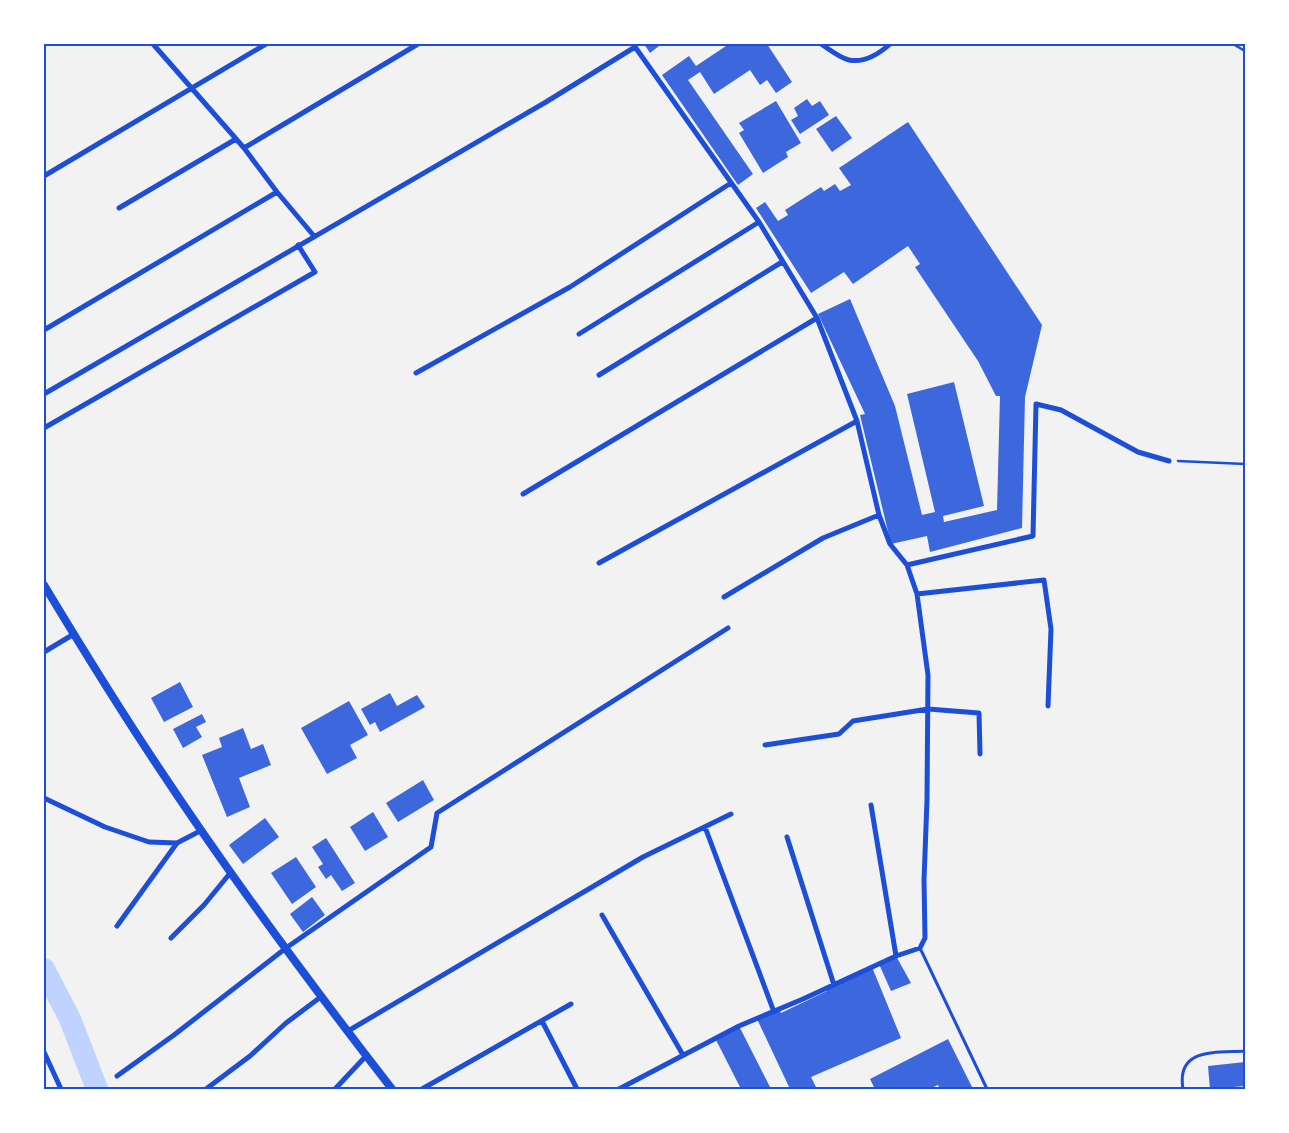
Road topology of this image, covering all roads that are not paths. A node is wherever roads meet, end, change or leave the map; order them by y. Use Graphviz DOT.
graph roads {
  1 [pos="153,44"];
  2 [pos="266,44"];
  3 [pos="418,44"];
  4 [pos="820,44"];
  5 [pos="890,44"];
  6 [pos="634,45"];
  7 [pos="191,88"];
  8 [pos="236,139"];
  9 [pos="244,148"];
  10 [pos="44,176"];
  11 [pos="731,183"];
  12 [pos="277,192"];
  13 [pos="119,208"];
  14 [pos="759,222"];
  15 [pos="314,236"];
  16 [pos="298,245"];
  17 [pos="782,262"];
  18 [pos="817,318"];
  19 [pos="44,330"];
  20 [pos="579,334"];
  21 [pos="416,373"];
  22 [pos="599,375"];
  23 [pos="44,394"];
  24 [pos="857,421"];
  25 [pos="44,428"];
  26 [pos="1169,461"];
  27 [pos="523,494"];
  28 [pos="879,515"];
  29 [pos="599,563"];
  30 [pos="907,565"];
  31 [pos="44,585"];
  32 [pos="917,594"];
  33 [pos="724,598"];
  34 [pos="728,628"];
  35 [pos="74,634"];
  36 [pos="44,652"];
  37 [pos="1048,706"];
  38 [pos="928,709"];
  39 [pos="765,745"];
  40 [pos="980,754"];
  41 [pos="44,798"];
  42 [pos="871,805"];
  43 [pos="731,814"];
  44 [pos="705,827"];
  45 [pos="202,830"];
  46 [pos="787,836"];
  47 [pos="177,843"];
  48 [pos="230,872"];
  49 [pos="602,915"];
  50 [pos="117,926"];
  51 [pos="172,938"];
  52 [pos="286,948"];
  53 [pos="920,948"];
  54 [pos="896,956"];
  55 [pos="834,985"];
  56 [pos="322,996"];
  57 [pos="571,1004"];
  58 [pos="774,1012"];
  59 [pos="542,1021"];
  60 [pos="348,1031"];
  61 [pos="1245,1051"];
  62 [pos="44,1052"];
  63 [pos="682,1055"];
  64 [pos="366,1056"];
  65 [pos="117,1076"];
  66 [pos="61,1089"];
  67 [pos="206,1089"];
  68 [pos="336,1089"];
  69 [pos="392,1089"];
  70 [pos="422,1089"];
  71 [pos="577,1089"];
  72 [pos="619,1089"];
  73 [pos="988,1089"];
  74 [pos="1182,1089"];
  1 -- 7 [label="street"];
  2 -- 7 [label="street"];
  3 -- 9 [label="street"];
  4 -- 5 [label="street"];
  6 -- 11 [label="street"];
  6 -- 15 [label="street"];
  7 -- 8 [label="street"];
  7 -- 10 [label="street"];
  8 -- 9 [label="street"];
  8 -- 13 [label="street"];
  9 -- 12 [label="street"];
  11 -- 14 [label="street"];
  11 -- 21 [label="street"];
  12 -- 15 [label="street"];
  12 -- 19 [label="street"];
  14 -- 17 [label="street"];
  14 -- 20 [label="street"];
  15 -- 16 [label="street"];
  16 -- 23 [label="street"];
  16 -- 25 [label="street"];
  17 -- 18 [label="street"];
  17 -- 22 [label="street"];
  18 -- 24 [label="street"];
  18 -- 27 [label="street"];
  24 -- 28 [label="street"];
  24 -- 29 [label="street"];
  26 -- 30 [label="street"];
  28 -- 30 [label="street"];
  28 -- 33 [label="street"];
  30 -- 32 [label="street"];
  31 -- 35 [label="street"];
  32 -- 37 [label="street"];
  32 -- 38 [label="street"];
  34 -- 52 [label="street"];
  35 -- 36 [label="street"];
  35 -- 45 [label="street"];
  38 -- 39 [label="street"];
  38 -- 40 [label="street"];
  38 -- 53 [label="street"];
  41 -- 47 [label="street"];
  42 -- 54 [label="street"];
  43 -- 44 [label="street"];
  44 -- 58 [label="street"];
  44 -- 60 [label="street"];
  45 -- 47 [label="street"];
  45 -- 48 [label="street"];
  46 -- 55 [label="street"];
  47 -- 50 [label="street"];
  48 -- 51 [label="street"];
  48 -- 52 [label="street"];
  49 -- 63 [label="street"];
  52 -- 56 [label="street"];
  52 -- 65 [label="street"];
  53 -- 54 [label="street"];
  53 -- 73 [label="lane"];
  54 -- 55 [label="street"];
  55 -- 58 [label="street"];
  56 -- 60 [label="street"];
  56 -- 67 [label="street"];
  57 -- 59 [label="street"];
  58 -- 63 [label="street"];
  59 -- 70 [label="street"];
  59 -- 71 [label="street"];
  60 -- 64 [label="street"];
  61 -- 74 [label="lane"];
  62 -- 66 [label="street"];
  63 -- 72 [label="street"];
  64 -- 68 [label="street"];
  64 -- 69 [label="street"];
}
